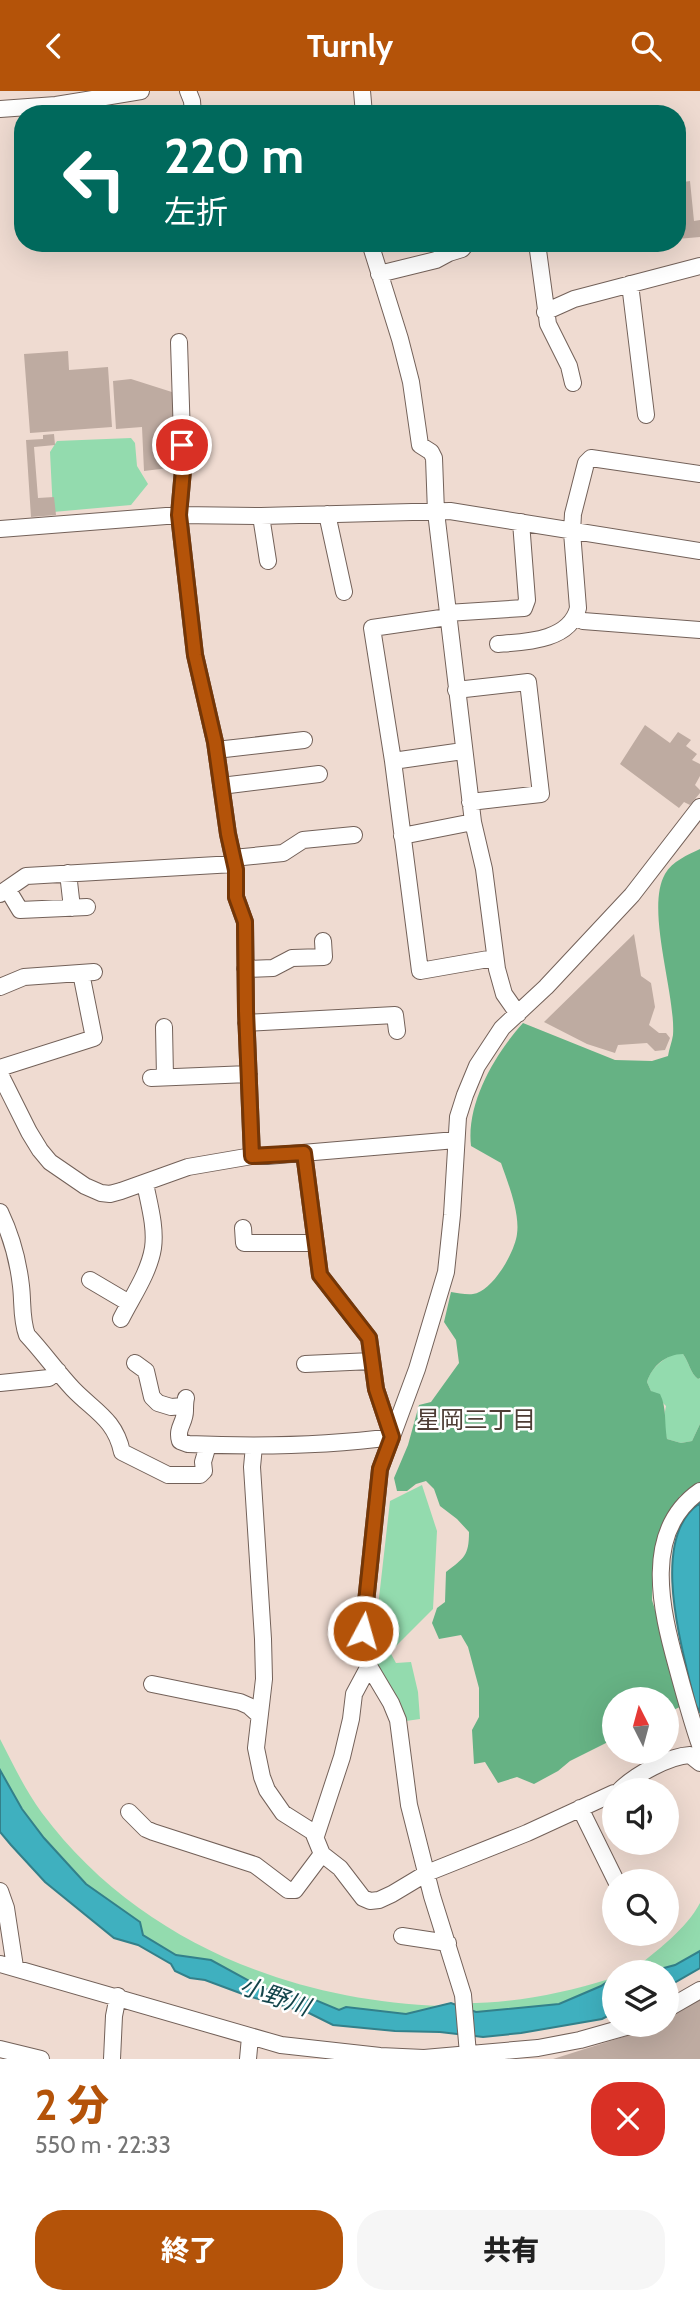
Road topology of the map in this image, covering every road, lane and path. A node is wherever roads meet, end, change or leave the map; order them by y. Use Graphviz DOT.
graph roads {
  1 [pos="141,91"];
  2 [pos="55,105"];
  3 [pos="373,252"];
  4 [pos="453,252"];
  5 [pos="538,252"];
  6 [pos="700,266"];
  7 [pos="379,274"];
  8 [pos="630,284"];
  9 [pos="545,312"];
  10 [pos="178,342"];
  11 [pos="573,383"];
  12 [pos="646,415"];
  13 [pos="700,474"];
  14 [pos="436,512"];
  15 [pos="327,514"];
  16 [pos="179,515"];
  17 [pos="261,516"];
  18 [pos="521,522"];
  19 [pos="0,529"];
  20 [pos="572,531"];
  21 [pos="700,551"];
  22 [pos="268,561"];
  23 [pos="344,592"];
  24 [pos="448,615"];
  25 [pos="576,617"];
  26 [pos="700,630"];
  27 [pos="498,644"];
  28 [pos="456,690"];
  29 [pos="304,740"];
  30 [pos="216,750"];
  31 [pos="463,751"];
  32 [pos="393,761"];
  33 [pos="319,775"];
  34 [pos="221,786"];
  35 [pos="470,802"];
  36 [pos="700,807"];
  37 [pos="473,822"];
  38 [pos="354,835"];
  39 [pos="402,837"];
  40 [pos="234,861"];
  41 [pos="68,873"];
  42 [pos="4,892"];
  43 [pos="323,941"];
  44 [pos="494,958"];
  45 [pos="245,969"];
  46 [pos="0,987"];
  47 [pos="518,1014"];
  48 [pos="246,1023"];
  49 [pos="163,1027"];
  50 [pos="397,1031"];
  51 [pos="0,1068"];
  52 [pos="0,1074"];
  53 [pos="249,1075"];
  54 [pos="456,1140"];
  55 [pos="304,1153"];
  56 [pos="252,1156"];
  57 [pos="145,1183"];
  58 [pos="0,1212"];
  59 [pos="243,1228"];
  60 [pos="316,1243"];
  61 [pos="97,1280"];
  62 [pos="129,1303"];
  63 [pos="121,1318"];
  64 [pos="372,1361"];
  65 [pos="305,1364"];
  66 [pos="146,1367"];
  67 [pos="58,1371"];
  68 [pos="0,1383"];
  69 [pos="392,1437"];
  70 [pos="208,1445"];
  71 [pos="254,1446"];
  72 [pos="700,1491"];
  73 [pos="369,1666"];
  74 [pos="152,1684"];
  75 [pos="259,1715"];
  76 [pos="700,1745"];
  77 [pos="700,1763"];
  78 [pos="635,1778"];
  79 [pos="602,1798"];
  80 [pos="580,1808"];
  81 [pos="129,1812"];
  82 [pos="316,1836"];
  83 [pos="322,1854"];
  84 [pos="610,1869"];
  85 [pos="427,1873"];
  86 [pos="0,1891"];
  87 [pos="402,1936"];
  88 [pos="448,1943"];
  89 [pos="8,1965"];
  90 [pos="700,1990"];
  91 [pos="118,1996"];
  92 [pos="679,2002"];
  93 [pos="602,2034"];
  94 [pos="250,2036"];
  95 [pos="0,2049"];
  96 [pos="468,2051"];
  97 [pos="289,2052"];
  98 [pos="539,2053"];
  99 [pos="41,2059"];
  100 [pos="112,2059"];
  101 [pos="248,2059"];
  1 -- 2 [label="street"];
  3 -- 7 [label="street"];
  4 -- 7 [label="street"];
  5 -- 9 [label="street"];
  6 -- 8 [label="street"];
  7 -- 14 [label="street"];
  8 -- 9 [label="street"];
  8 -- 12 [label="street"];
  9 -- 11 [label="street"];
  10 -- 16 [label="street"];
  13 -- 20 [label="street"];
  14 -- 15 [label="street"];
  14 -- 18 [label="street"];
  14 -- 24 [label="street"];
  15 -- 17 [label="street"];
  15 -- 23 [label="street"];
  16 -- 17 [label="street"];
  16 -- 19 [label="street"];
  16 -- 30 [label="street"];
  17 -- 22 [label="street"];
  18 -- 20 [label="street"];
  18 -- 24 [label="street"];
  20 -- 21 [label="street"];
  20 -- 25 [label="street"];
  24 -- 28 [label="street"];
  24 -- 32 [label="street"];
  25 -- 26 [label="street"];
  25 -- 27 [label="street"];
  28 -- 31 [label="street"];
  28 -- 35 [label="street"];
  29 -- 30 [label="street"];
  30 -- 34 [label="street"];
  31 -- 32 [label="street"];
  31 -- 35 [label="street"];
  32 -- 39 [label="street"];
  33 -- 34 [label="street"];
  34 -- 40 [label="street"];
  35 -- 37 [label="street"];
  36 -- 47 [label="street"];
  37 -- 39 [label="street"];
  37 -- 44 [label="street"];
  38 -- 40 [label="street"];
  39 -- 44 [label="street"];
  40 -- 41 [label="street"];
  40 -- 45 [label="street"];
  41 -- 42 [label="street"];
  41 -- 42 [label="street"];
  43 -- 45 [label="street"];
  44 -- 47 [label="street"];
  45 -- 48 [label="street"];
  46 -- 51 [label="street"];
  47 -- 54 [label="street"];
  48 -- 50 [label="street"];
  48 -- 53 [label="street"];
  49 -- 53 [label="street"];
  52 -- 57 [label="street"];
  53 -- 56 [label="street"];
  54 -- 55 [label="street"];
  54 -- 69 [label="street"];
  55 -- 56 [label="street"];
  55 -- 60 [label="street"];
  56 -- 57 [label="street"];
  57 -- 62 [label="street"];
  58 -- 67 [label="street"];
  59 -- 60 [label="street"];
  60 -- 64 [label="street"];
  61 -- 62 [label="street"];
  62 -- 63 [label="street"];
  64 -- 65 [label="street"];
  64 -- 69 [label="street"];
  66 -- 70 [label="street"];
  67 -- 68 [label="street"];
  67 -- 70 [label="street"];
  69 -- 71 [label="street"];
  69 -- 73 [label="street"];
  70 -- 71 [label="street"];
  71 -- 75 [label="street"];
  72 -- 76 [label="street"];
  73 -- 82 [label="street"];
  73 -- 85 [label="street"];
  74 -- 75 [label="street"];
  75 -- 82 [label="street"];
  77 -- 78 [label="street"];
  79 -- 80 [label="street"];
  80 -- 84 [label="street"];
  80 -- 85 [label="street"];
  81 -- 83 [label="street"];
  82 -- 83 [label="street"];
  83 -- 85 [label="street"];
  85 -- 88 [label="street"];
  86 -- 89 [label="street"];
  87 -- 88 [label="street"];
  88 -- 96 [label="street"];
  89 -- 91 [label="street"];
  90 -- 92 [label="street"];
  91 -- 94 [label="street"];
  91 -- 100 [label="street"];
  93 -- 98 [label="street"];
  94 -- 97 [label="street"];
  94 -- 101 [label="street"];
  95 -- 99 [label="street"];
  96 -- 97 [label="street"];
  96 -- 98 [label="street"];
}
